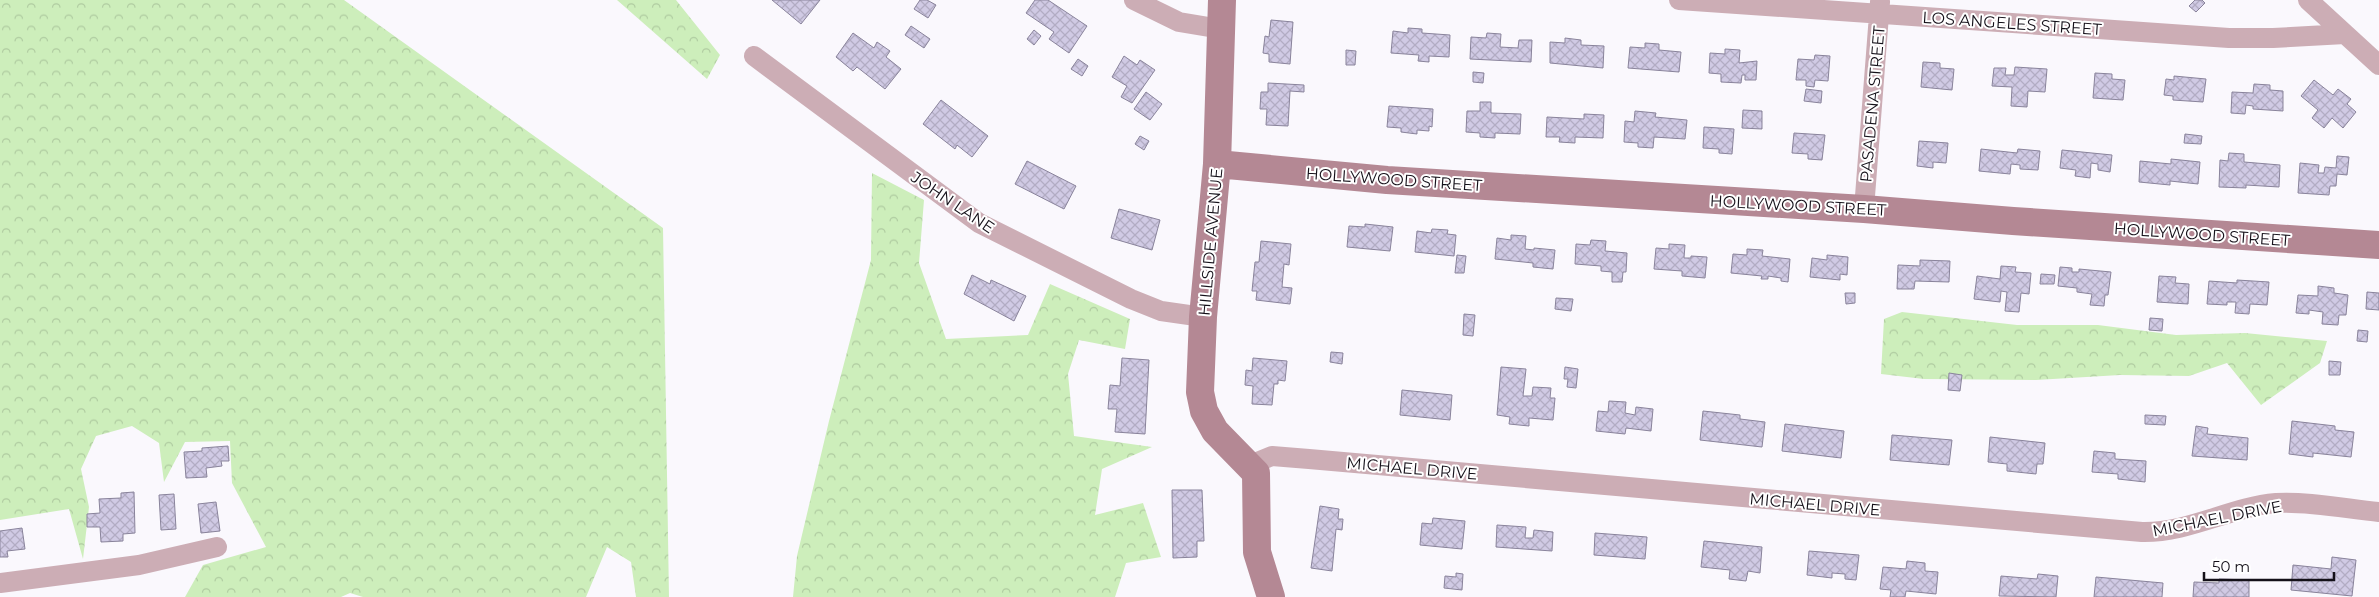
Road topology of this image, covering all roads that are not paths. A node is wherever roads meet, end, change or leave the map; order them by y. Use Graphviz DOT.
graph roads {
  1 [pos="1134,0"];
  2 [pos="1222,0"];
  3 [pos="1679,0"];
  4 [pos="2308,0"];
  5 [pos="1880,7"];
  6 [pos="1220,29"];
  7 [pos="2345,34"];
  8 [pos="754,56"];
  9 [pos="2379,65"];
  10 [pos="1216,164"];
  11 [pos="1864,209"];
  12 [pos="2379,245"];
  13 [pos="1203,317"];
  14 [pos="1250,465"];
  15 [pos="2379,512"];
  16 [pos="217,547"];
  17 [pos="0,583"];
  18 [pos="1271,597"];
  1 -- 6 [label="street"];
  2 -- 6 [label="street, HILLSIDE AVENUE"];
  3 -- 5 [label="street, LOS ANGELES STREET"];
  4 -- 7 [label="street"];
  5 -- 7 [label="street, LOS ANGELES STREET"];
  5 -- 11 [label="street, PASADENA STREET"];
  6 -- 10 [label="street, HILLSIDE AVENUE"];
  7 -- 9 [label="street"];
  8 -- 13 [label="street, JOHN LANE"];
  10 -- 11 [label="street, HOLLYWOOD STREET"];
  10 -- 13 [label="street, HILLSIDE AVENUE"];
  11 -- 12 [label="street, HOLLYWOOD STREET"];
  13 -- 14 [label="street, HILLSIDE AVENUE"];
  14 -- 15 [label="street, MICHAEL DRIVE"];
  14 -- 18 [label="street"];
  16 -- 17 [label="street"];
}
